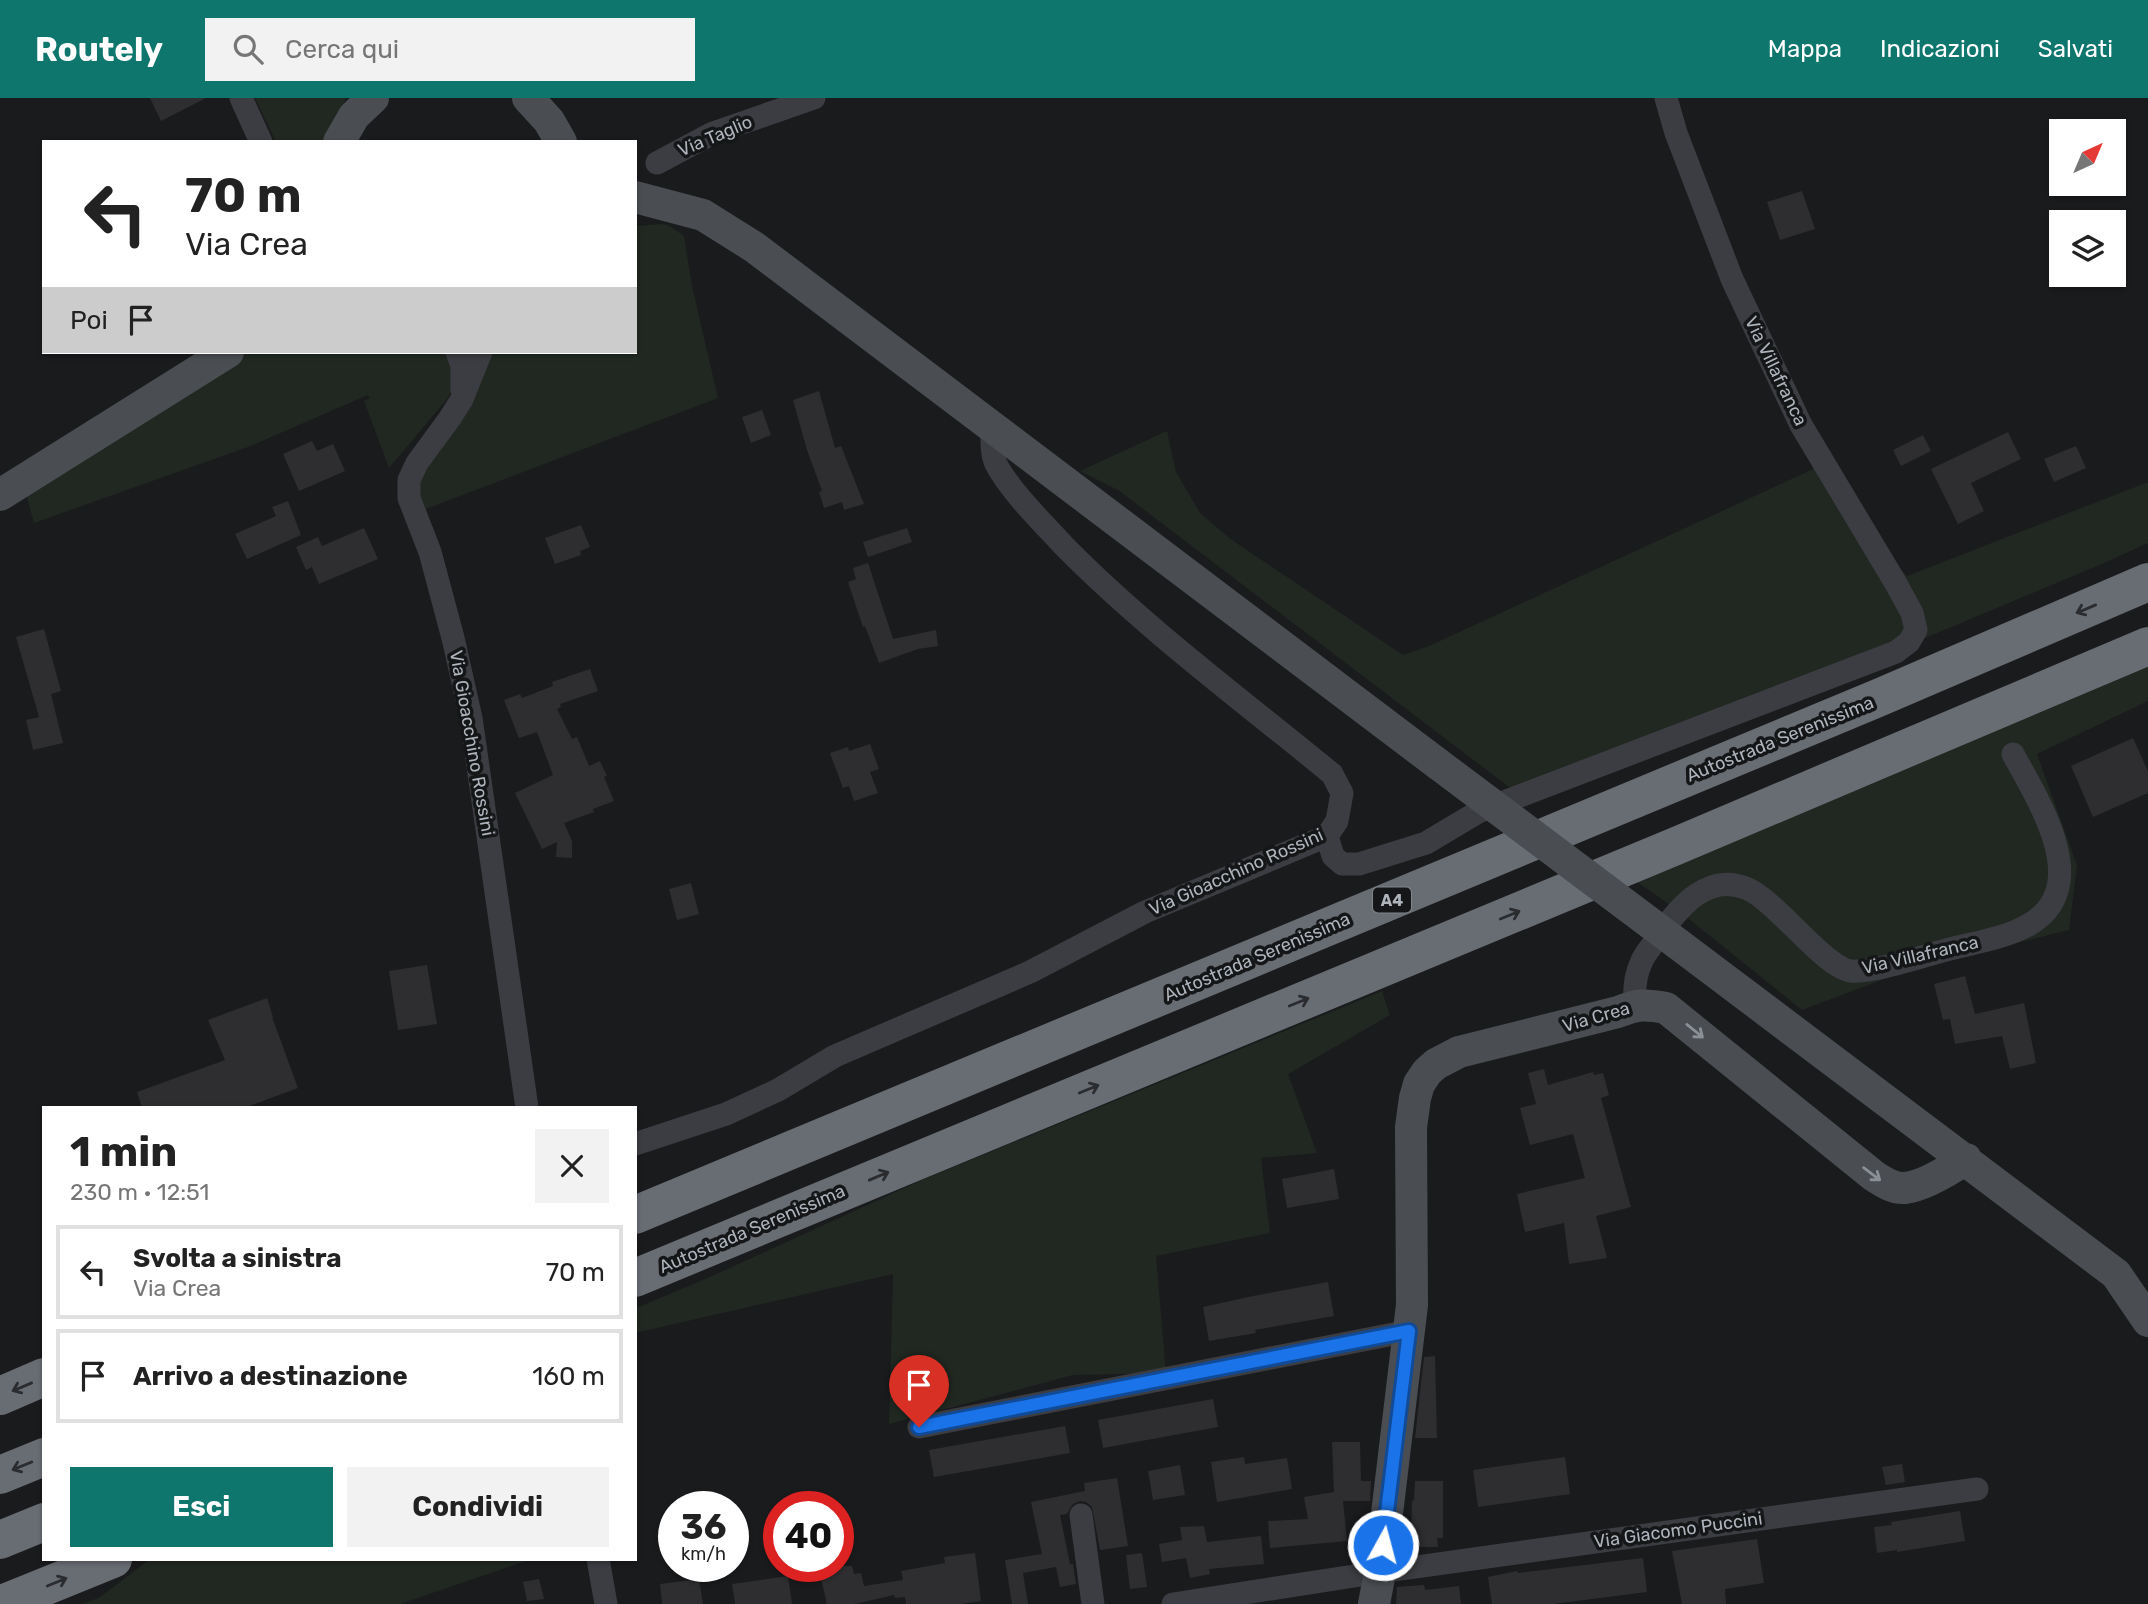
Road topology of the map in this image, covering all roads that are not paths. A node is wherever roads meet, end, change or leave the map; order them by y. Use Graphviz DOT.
graph roads {
  1 [pos="241,98"];
  2 [pos="527,98"];
  3 [pos="814,98"];
  4 [pos="1666,98"];
  5 [pos="260,140"];
  6 [pos="560,140"];
  7 [pos="657,163"];
  8 [pos="637,198"];
  9 [pos="703,215"];
  10 [pos="637,218"];
  11 [pos="225,354"];
  12 [pos="458,354"];
  13 [pos="480,354"];
  14 [pos="462,399"];
  15 [pos="992,427"];
  16 [pos="0,495"];
  17 [pos="2148,582"];
  18 [pos="2148,646"];
  19 [pos="2013,754"];
  20 [pos="1636,797"];
  21 [pos="1326,836"];
  22 [pos="1635,1005"];
  23 [pos="527,1106"];
  24 [pos="637,1143"];
  25 [pos="1966,1159"];
  26 [pos="637,1186"];
  27 [pos="637,1214"];
  28 [pos="789,1214"];
  29 [pos="2116,1274"];
  30 [pos="637,1277"];
  31 [pos="2148,1284"];
  32 [pos="637,1297"];
  33 [pos="2148,1321"];
  34 [pos="1409,1331"];
  35 [pos="42,1378"];
  36 [pos="0,1396"];
  37 [pos="919,1427"];
  38 [pos="42,1458"];
  39 [pos="0,1475"];
  40 [pos="1977,1489"];
  41 [pos="1081,1516"];
  42 [pos="42,1523"];
  43 [pos="0,1540"];
  44 [pos="108,1561"];
  45 [pos="598,1561"];
  46 [pos="1380,1572"];
  47 [pos="2,1604"];
  48 [pos="606,1604"];
  49 [pos="1093,1604"];
  50 [pos="1173,1604"];
  51 [pos="1374,1604"];
  1 -- 5 [label="street"];
  2 -- 6 [label="main road"];
  3 -- 7 [label="street, Via Taglio"];
  4 -- 21 [label="street, Via Villafranca"];
  8 -- 9 [label="main road"];
  9 -- 10 [label="main road"];
  9 -- 15 [label="main road"];
  11 -- 16 [label="main road"];
  12 -- 14 [label="street"];
  13 -- 14 [label="street, Via Gioacchino Rossini"];
  14 -- 23 [label="street, Via Gioacchino Rossini"];
  15 -- 21 [label="street, Via Gioacchino Rossini"];
  15 -- 25 [label="main road, bridge"];
  17 -- 20 [label="highway, Autostrada Serenissima / A4, one-way"];
  28 -- 18 [label="highway, Autostrada Serenissima, one-way"];
  19 -- 22 [label="street, Via Villafranca"];
  20 -- 26 [label="highway"];
  20 -- 27 [label="highway, Autostrada Serenissima / A4"];
  21 -- 24 [label="street, Via Gioacchino Rossini"];
  22 -- 25 [label="main road, Via Crea, one-way"];
  22 -- 34 [label="main road, Via Crea"];
  25 -- 29 [label="main road"];
  28 -- 30 [label="highway, Autostrada Serenissima"];
  28 -- 32 [label="highway"];
  29 -- 31 [label="main road"];
  29 -- 33 [label="main road"];
  34 -- 37 [label="street"];
  34 -- 46 [label="main road, Via Crea"];
  35 -- 36 [label="highway, one-way"];
  38 -- 39 [label="highway, one-way"];
  40 -- 46 [label="street, Via Giacomo Puccini"];
  41 -- 49 [label="street"];
  42 -- 43 [label="highway"];
  47 -- 44 [label="highway, one-way"];
  45 -- 48 [label="street"];
  46 -- 50 [label="street"];
  46 -- 51 [label="main road, Via Crea"];
}
